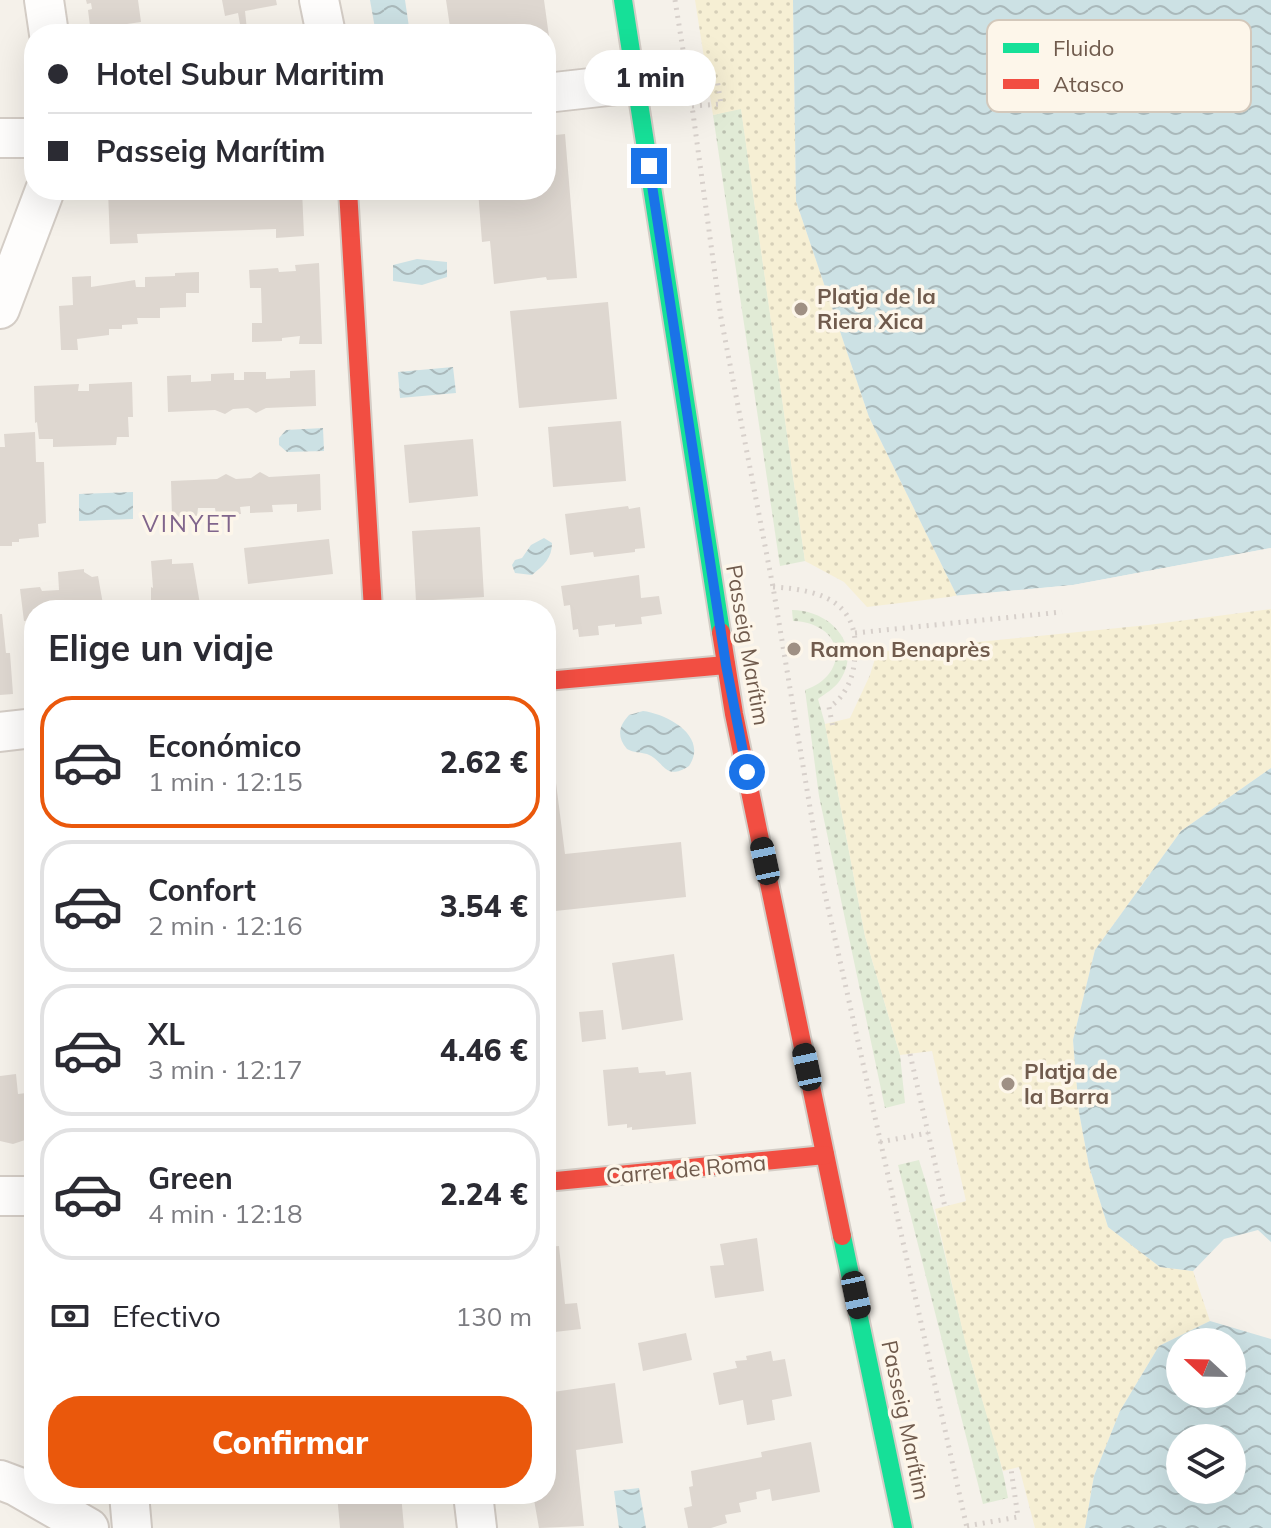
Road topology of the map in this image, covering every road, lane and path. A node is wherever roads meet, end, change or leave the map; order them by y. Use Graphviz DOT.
graph roads {
  1 [pos="44,0"];
  2 [pos="319,0"];
  3 [pos="623,0"];
  4 [pos="675,0"];
  5 [pos="48,24"];
  6 [pos="324,24"];
  7 [pos="717,79"];
  8 [pos="635,83"];
  9 [pos="556,92"];
  10 [pos="692,106"];
  11 [pos="0,138"];
  12 [pos="24,138"];
  13 [pos="41,200"];
  14 [pos="349,200"];
  15 [pos="0,309"];
  16 [pos="773,587"];
  17 [pos="372,600"];
  18 [pos="1062,612"];
  19 [pos="855,633"];
  20 [pos="726,665"];
  21 [pos="556,680"];
  22 [pos="833,728"];
  23 [pos="24,729"];
  24 [pos="0,732"];
  25 [pos="910,1054"];
  26 [pos="928,1133"];
  27 [pos="880,1142"];
  28 [pos="825,1155"];
  29 [pos="556,1181"];
  30 [pos="0,1196"];
  31 [pos="24,1196"];
  32 [pos="945,1207"];
  33 [pos="1011,1469"];
  34 [pos="0,1480"];
  35 [pos="24,1491"];
  36 [pos="47,1504"];
  37 [pos="130,1504"];
  38 [pos="474,1504"];
  39 [pos="967,1527"];
  40 [pos="89,1528"];
  41 [pos="132,1528"];
  42 [pos="477,1528"];
  43 [pos="903,1528"];
  1 -- 5 [label="street"];
  2 -- 6 [label="street"];
  3 -- 8 [label="street, Passeig Marítim"];
  4 -- 10 [label="path"];
  7 -- 10 [label="path"];
  8 -- 9 [label="street"];
  8 -- 20 [label="street, Passeig Marítim"];
  10 -- 16 [label="path"];
  11 -- 12 [label="street"];
  13 -- 15 [label="street"];
  14 -- 17 [label="street"];
  16 -- 19 [label="path"];
  16 -- 27 [label="path"];
  18 -- 19 [label="path"];
  19 -- 22 [label="path"];
  20 -- 21 [label="street"];
  20 -- 28 [label="street, Passeig Marítim"];
  23 -- 24 [label="street"];
  25 -- 26 [label="path"];
  26 -- 27 [label="path"];
  26 -- 32 [label="path"];
  27 -- 39 [label="path"];
  28 -- 29 [label="street, Carrer de Roma"];
  28 -- 43 [label="street, Passeig Marítim"];
  30 -- 31 [label="street"];
  33 -- 39 [label="path"];
  34 -- 35 [label="street"];
  36 -- 40 [label="street"];
  37 -- 41 [label="street"];
  38 -- 42 [label="street"];
}
